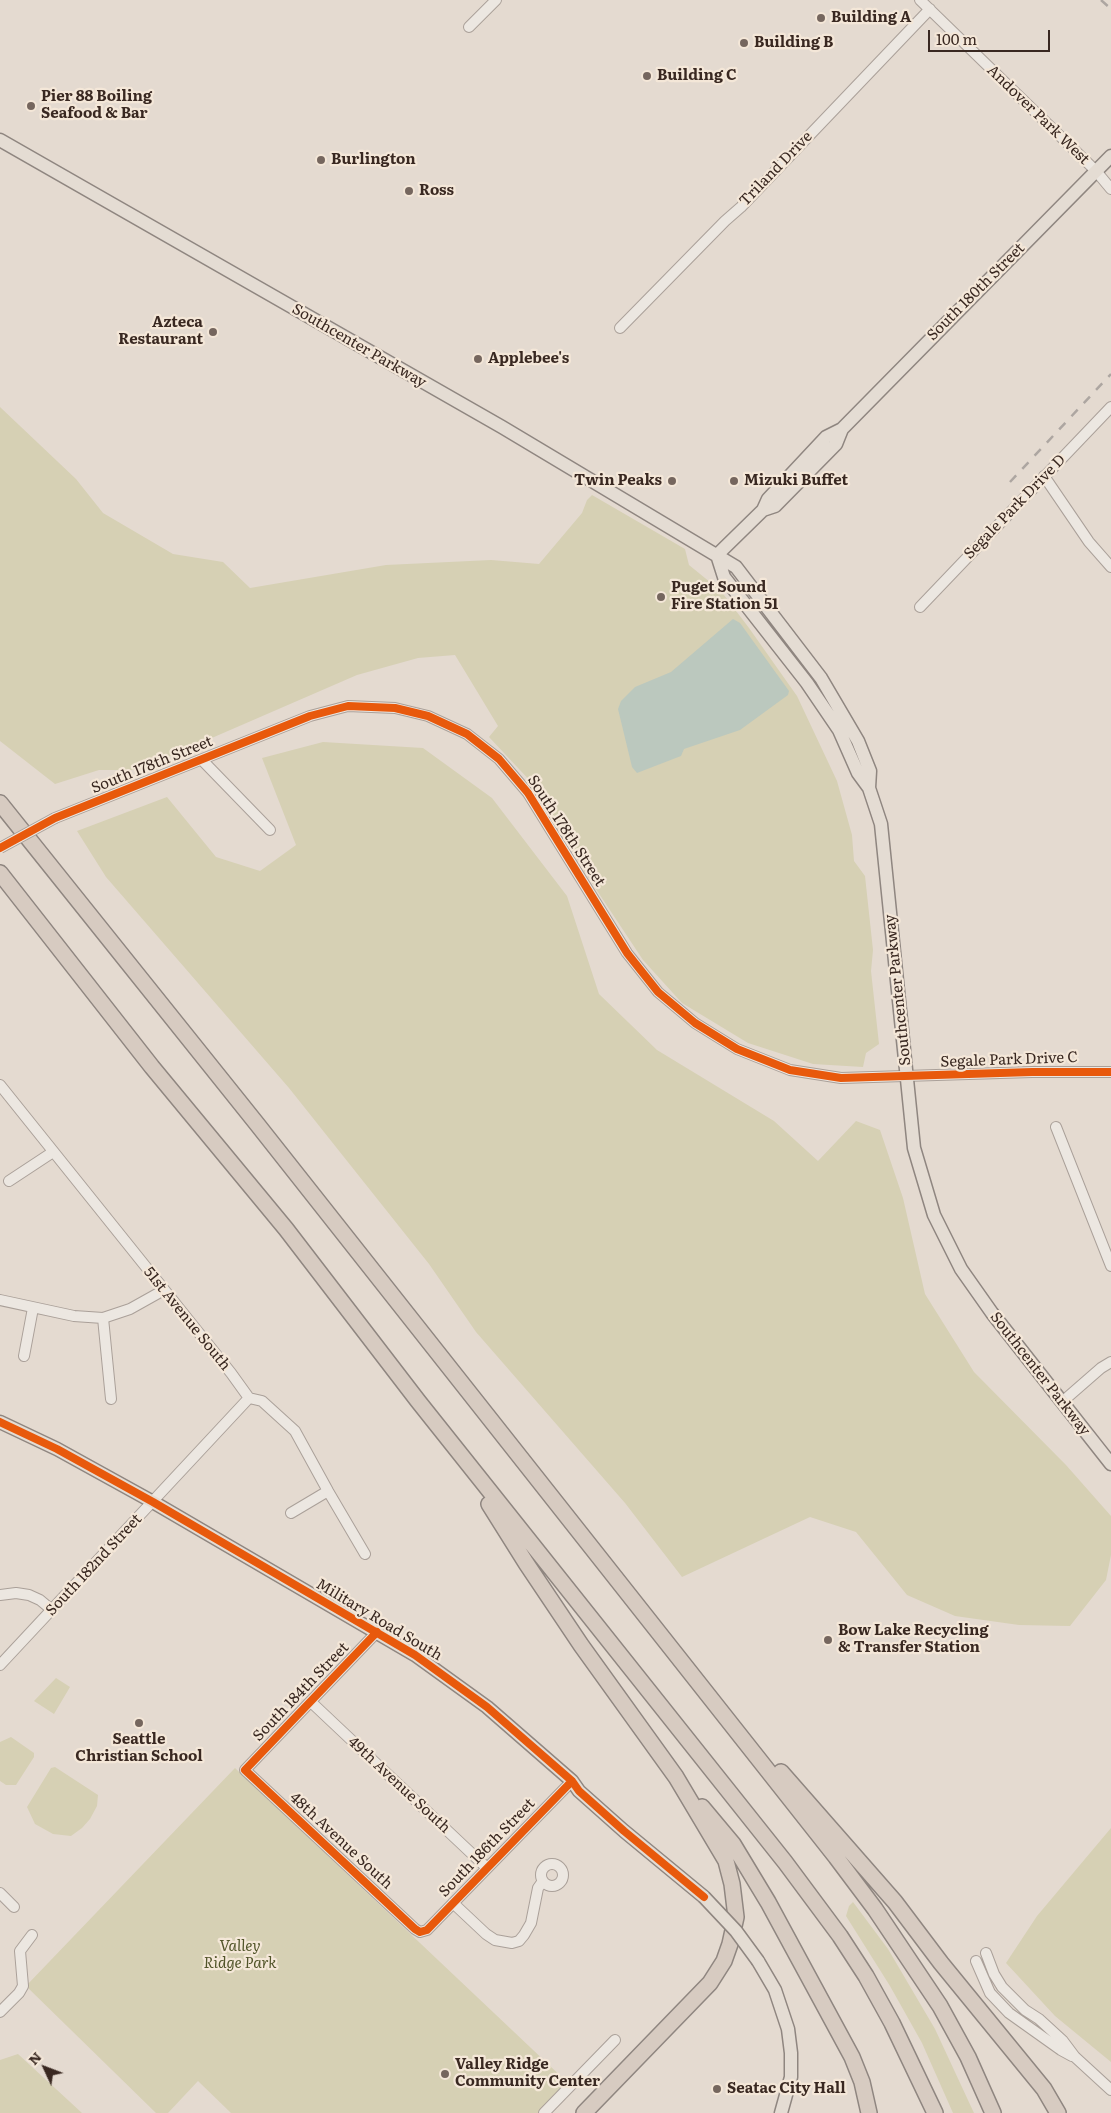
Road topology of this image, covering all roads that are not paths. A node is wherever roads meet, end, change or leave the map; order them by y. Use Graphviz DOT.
graph roads {
  1 [pos="496,0"];
  2 [pos="920,0"];
  3 [pos="930,9"];
  4 [pos="470,27"];
  5 [pos="0,140"];
  6 [pos="1111,156"];
  7 [pos="1096,171"];
  8 [pos="1111,189"];
  9 [pos="620,328"];
  10 [pos="1111,407"];
  11 [pos="1044,476"];
  12 [pos="718,555"];
  13 [pos="1111,566"];
  14 [pos="920,607"];
  15 [pos="202,760"];
  16 [pos="0,803"];
  17 [pos="270,830"];
  18 [pos="0,848"];
  19 [pos="0,873"];
  20 [pos="1111,1072"];
  21 [pos="907,1077"];
  22 [pos="0,1085"];
  23 [pos="1056,1127"];
  24 [pos="53,1152"];
  25 [pos="9,1181"];
  26 [pos="1111,1266"];
  27 [pos="164,1290"];
  28 [pos="0,1300"];
  29 [pos="33,1308"];
  30 [pos="103,1318"];
  31 [pos="24,1356"];
  32 [pos="1111,1362"];
  33 [pos="111,1398"];
  34 [pos="249,1398"];
  35 [pos="1062,1402"];
  36 [pos="0,1422"];
  37 [pos="450,1441"];
  38 [pos="1111,1464"];
  39 [pos="328,1491"];
  40 [pos="153,1502"];
  41 [pos="290,1513"];
  42 [pos="365,1554"];
  43 [pos="0,1595"];
  44 [pos="52,1610"];
  45 [pos="377,1632"];
  46 [pos="0,1665"];
  47 [pos="700,1685"];
  48 [pos="310,1702"];
  49 [pos="245,1770"];
  50 [pos="676,1777"];
  51 [pos="572,1781"];
  52 [pos="487,1868"];
  53 [pos="543,1881"];
  54 [pos="0,1893"];
  55 [pos="453,1904"];
  56 [pos="14,1906"];
  57 [pos="420,1932"];
  58 [pos="32,1935"];
  59 [pos="986,1953"];
  60 [pos="976,1961"];
  61 [pos="0,2012"];
  62 [pos="615,2040"];
  63 [pos="1075,2058"];
  64 [pos="1111,2090"];
  65 [pos="544,2113"];
  66 [pos="584,2113"];
  67 [pos="781,2113"];
  68 [pos="869,2113"];
  69 [pos="935,2113"];
  70 [pos="993,2113"];
  71 [pos="1058,2113"];
  1 -- 4 [label="street"];
  2 -- 3 [label="street, Andover Park West"];
  3 -- 7 [label="street, Andover Park West"];
  3 -- 9 [label="street, Triland Drive"];
  5 -- 12 [label="main road, Southcenter Parkway"];
  6 -- 7 [label="main road, South 180th Street"];
  7 -- 8 [label="street, Andover Park West"];
  7 -- 12 [label="main road, South 180th Street"];
  10 -- 11 [label="street, Segale Park Drive D"];
  11 -- 13 [label="street"];
  11 -- 14 [label="street, Segale Park Drive D"];
  12 -- 21 [label="main road, Southcenter Parkway"];
  15 -- 17 [label="street"];
  15 -- 18 [label="street, South 178th Street, bridge"];
  15 -- 21 [label="street, South 178th Street"];
  16 -- 47 [label="highway"];
  19 -- 37 [label="highway"];
  20 -- 21 [label="street, Segale Park Drive C"];
  21 -- 35 [label="main road, Southcenter Parkway"];
  22 -- 24 [label="street, 51st Avenue South"];
  23 -- 26 [label="street"];
  24 -- 25 [label="street"];
  24 -- 27 [label="street, 51st Avenue South"];
  27 -- 30 [label="street"];
  27 -- 34 [label="street, 51st Avenue South"];
  28 -- 29 [label="street"];
  29 -- 30 [label="street"];
  29 -- 31 [label="street"];
  30 -- 33 [label="street"];
  32 -- 35 [label="street"];
  34 -- 39 [label="street, 51st Avenue South"];
  34 -- 40 [label="street, South 182nd Street"];
  35 -- 38 [label="main road, Southcenter Parkway"];
  36 -- 40 [label="main road, Military Road South"];
  37 -- 50 [label="highway"];
  37 -- 69 [label="highway"];
  39 -- 41 [label="street"];
  39 -- 42 [label="street, 51st Avenue South"];
  40 -- 44 [label="street, South 182nd Street"];
  40 -- 45 [label="main road, Military Road South"];
  43 -- 44 [label="street"];
  44 -- 46 [label="street, South 182nd Street"];
  45 -- 48 [label="street, South 184th Street"];
  45 -- 51 [label="main road, Military Road South"];
  47 -- 70 [label="highway"];
  47 -- 71 [label="highway"];
  48 -- 49 [label="street, South 184th Street"];
  48 -- 52 [label="street, 49th Avenue South"];
  49 -- 57 [label="street, 48th Avenue South"];
  50 -- 66 [label="highway"];
  50 -- 68 [label="highway"];
  51 -- 52 [label="street, South 186th Street"];
  51 -- 67 [label="main road, Military Road South, bridge"];
  52 -- 55 [label="street, South 186th Street"];
  53 -- 55 [label="street"];
  54 -- 56 [label="street"];
  55 -- 57 [label="street, South 186th Street"];
  58 -- 61 [label="street"];
  59 -- 63 [label="street"];
  60 -- 63 [label="street"];
  62 -- 65 [label="street"];
  63 -- 64 [label="street"];
}
